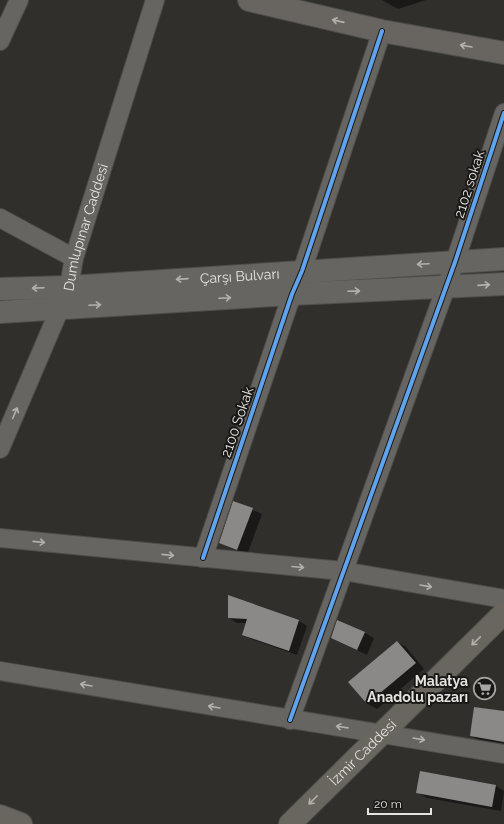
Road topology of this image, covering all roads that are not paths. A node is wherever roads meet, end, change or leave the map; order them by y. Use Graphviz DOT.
graph roads {
  1 [pos="19,0"];
  2 [pos="155,0"];
  3 [pos="250,0"];
  4 [pos="382,31"];
  5 [pos="0,41"];
  6 [pos="504,53"];
  7 [pos="504,113"];
  8 [pos="0,218"];
  9 [pos="74,258"];
  10 [pos="504,259"];
  11 [pos="455,262"];
  12 [pos="302,271"];
  13 [pos="504,284"];
  14 [pos="69,287"];
  15 [pos="445,288"];
  16 [pos="0,289"];
  17 [pos="292,294"];
  18 [pos="59,308"];
  19 [pos="0,312"];
  20 [pos="0,449"];
  21 [pos="0,538"];
  22 [pos="203,558"];
  23 [pos="343,571"];
  24 [pos="504,600"];
  25 [pos="504,613"];
  26 [pos="0,671"];
  27 [pos="290,720"];
  28 [pos="381,732"];
  29 [pos="504,754"];
  30 [pos="0,816"];
  31 [pos="20,824"];
  32 [pos="290,824"];
  1 -- 5 [label="street"];
  2 -- 9 [label="street, Dumlupınar Caddesi"];
  4 -- 3 [label="main road, one-way"];
  6 -- 4 [label="main road, one-way"];
  4 -- 12 [label="street, 2100 Sokak"];
  7 -- 11 [label="street, 2102 sokak"];
  8 -- 9 [label="street"];
  9 -- 14 [label="street, Dumlupınar Caddesi"];
  10 -- 11 [label="street, Çarşı Bulvarı"];
  11 -- 12 [label="street, Çarşı Bulvarı, one-way"];
  11 -- 15 [label="street"];
  12 -- 14 [label="street, Çarşı Bulvarı, one-way"];
  12 -- 17 [label="street, 2100 Sokak"];
  15 -- 13 [label="street, Çarşı Bulvarı, one-way"];
  14 -- 16 [label="street, Çarşı Bulvarı, one-way"];
  14 -- 18 [label="street, Dumlupınar Caddesi"];
  17 -- 15 [label="street, Çarşı Bulvarı, one-way"];
  15 -- 23 [label="street"];
  18 -- 17 [label="street, Çarşı Bulvarı, one-way"];
  17 -- 22 [label="street, 2100 Sokak"];
  18 -- 19 [label="street, Çarşı Bulvarı"];
  20 -- 18 [label="street, Dumlupınar Caddesi, one-way"];
  21 -- 22 [label="street, one-way"];
  22 -- 23 [label="street, one-way"];
  23 -- 24 [label="street, one-way"];
  23 -- 27 [label="street"];
  25 -- 28 [label="main road, İzmir Caddesi, one-way"];
  27 -- 26 [label="street, one-way"];
  28 -- 27 [label="street, one-way"];
  28 -- 29 [label="street, one-way"];
  28 -- 32 [label="main road, İzmir Caddesi, one-way"];
  30 -- 31 [label="main road"];
}
